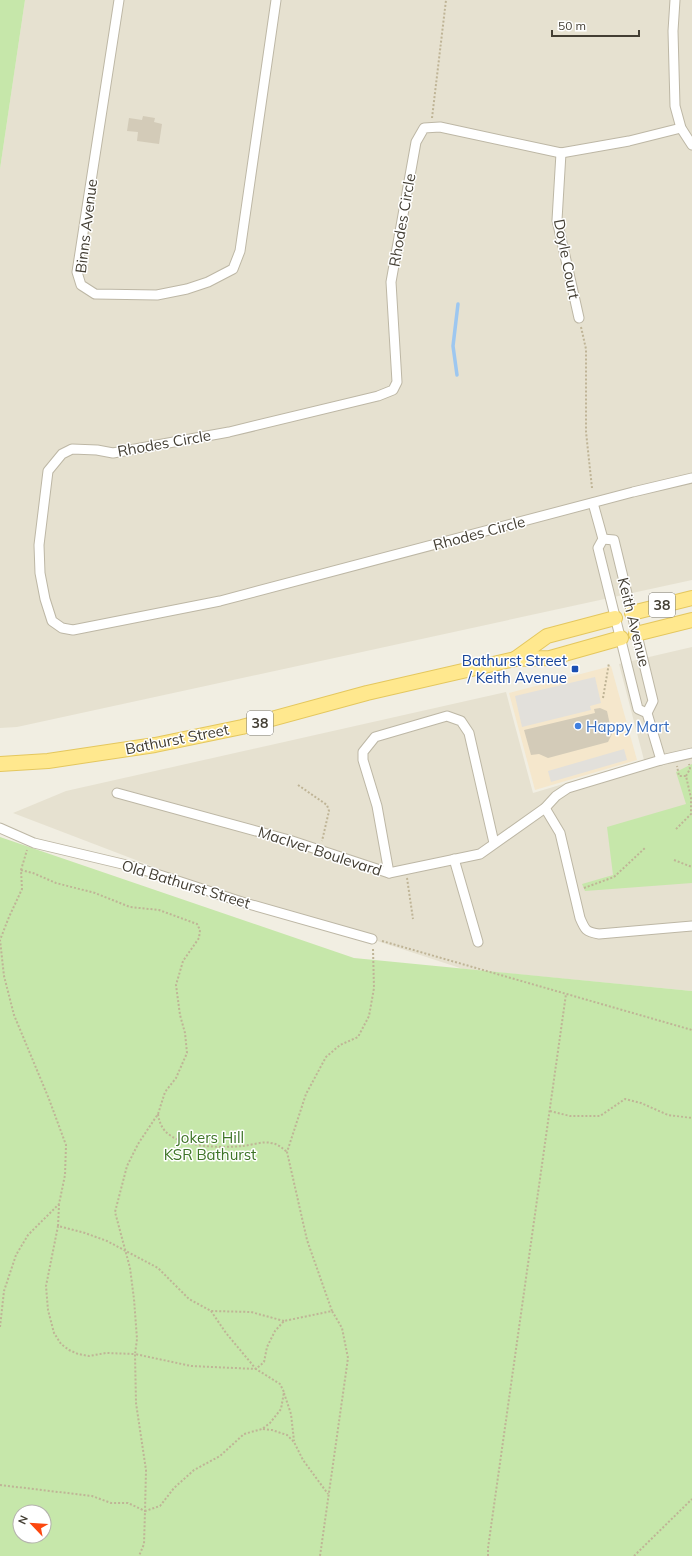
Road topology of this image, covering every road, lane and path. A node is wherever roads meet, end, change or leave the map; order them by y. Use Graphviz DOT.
graph roads {
  1 [pos="119,0"];
  2 [pos="276,0"];
  3 [pos="446,0"];
  4 [pos="675,0"];
  5 [pos="431,128"];
  6 [pos="681,128"];
  7 [pos="692,145"];
  8 [pos="561,153"];
  9 [pos="579,318"];
  10 [pos="692,478"];
  11 [pos="592,488"];
  12 [pos="593,503"];
  13 [pos="603,539"];
  14 [pos="692,598"];
  15 [pos="632,613"];
  16 [pos="615,618"];
  17 [pos="692,620"];
  18 [pos="636,634"];
  19 [pos="622,638"];
  20 [pos="515,659"];
  21 [pos="609,663"];
  22 [pos="604,698"];
  23 [pos="647,713"];
  24 [pos="690,754"];
  25 [pos="674,757"];
  26 [pos="661,760"];
  27 [pos="0,764"];
  28 [pos="686,776"];
  29 [pos="298,786"];
  30 [pos="117,792"];
  31 [pos="545,808"];
  32 [pos="0,828"];
  33 [pos="676,829"];
  34 [pos="29,841"];
  35 [pos="494,844"];
  36 [pos="645,848"];
  37 [pos="320,850"];
  38 [pos="454,859"];
  39 [pos="674,860"];
  40 [pos="692,868"];
  41 [pos="406,869"];
  42 [pos="21,870"];
  43 [pos="389,873"];
  44 [pos="573,891"];
  45 [pos="413,919"];
  46 [pos="692,926"];
  47 [pos="372,939"];
  48 [pos="478,942"];
  49 [pos="566,994"];
  50 [pos="692,1030"];
  51 [pos="550,1110"];
  52 [pos="158,1114"];
  53 [pos="692,1118"];
  54 [pos="287,1152"];
  55 [pos="59,1204"];
  56 [pos="58,1226"];
  57 [pos="124,1250"];
  58 [pos="210,1311"];
  59 [pos="332,1311"];
  60 [pos="284,1320"];
  61 [pos="0,1327"];
  62 [pos="135,1354"];
  63 [pos="256,1369"];
  64 [pos="284,1392"];
  65 [pos="262,1429"];
  66 [pos="294,1442"];
  67 [pos="0,1486"];
  68 [pos="328,1494"];
  69 [pos="692,1499"];
  70 [pos="145,1511"];
  71 [pos="139,1556"];
  72 [pos="320,1556"];
  73 [pos="488,1556"];
  74 [pos="634,1556"];
  1 -- 2 [label="street, Binns Avenue"];
  3 -- 5 [label="path"];
  4 -- 6 [label="street"];
  5 -- 8 [label="street"];
  5 -- 12 [label="street, Rhodes Circle"];
  6 -- 7 [label="street"];
  6 -- 8 [label="street"];
  8 -- 9 [label="street, Doyle Court"];
  9 -- 11 [label="path"];
  10 -- 12 [label="street"];
  12 -- 13 [label="street, Keith Avenue"];
  13 -- 15 [label="street, Keith Avenue"];
  13 -- 16 [label="street, Keith Avenue"];
  14 -- 15 [label="main road, 38"];
  15 -- 18 [label="street, Keith Avenue"];
  16 -- 19 [label="street, Keith Avenue"];
  16 -- 20 [label="main road, Bathurst Street / 38"];
  17 -- 18 [label="main road, 38"];
  18 -- 23 [label="street, Keith Avenue"];
  19 -- 20 [label="main road, Bathurst Street / 38"];
  19 -- 23 [label="street, Keith Avenue"];
  20 -- 27 [label="main road, Bathurst Street / 38"];
  21 -- 22 [label="path"];
  23 -- 26 [label="street, Keith Avenue"];
  24 -- 25 [label="street, MacIver Boulevard"];
  24 -- 28 [label="path"];
  25 -- 26 [label="street, MacIver Boulevard"];
  25 -- 28 [label="path"];
  26 -- 31 [label="street, MacIver Boulevard"];
  28 -- 33 [label="path"];
  29 -- 37 [label="path"];
  30 -- 37 [label="street, MacIver Boulevard"];
  31 -- 35 [label="street, MacIver Boulevard"];
  31 -- 44 [label="street"];
  32 -- 34 [label="street, Old Bathurst Street"];
  34 -- 42 [label="path"];
  34 -- 47 [label="street, Old Bathurst Street"];
  35 -- 38 [label="street, MacIver Boulevard"];
  35 -- 43 [label="street"];
  36 -- 44 [label="path"];
  37 -- 43 [label="street, MacIver Boulevard"];
  38 -- 41 [label="street, MacIver Boulevard"];
  38 -- 48 [label="street"];
  39 -- 40 [label="path"];
  41 -- 43 [label="street, MacIver Boulevard"];
  41 -- 45 [label="path"];
  42 -- 52 [label="path"];
  42 -- 55 [label="path"];
  44 -- 46 [label="street"];
  47 -- 49 [label="path"];
  47 -- 54 [label="path"];
  49 -- 50 [label="path"];
  49 -- 51 [label="path"];
  51 -- 53 [label="path"];
  51 -- 73 [label="path"];
  52 -- 54 [label="path"];
  52 -- 57 [label="path"];
  54 -- 59 [label="path"];
  55 -- 56 [label="path"];
  55 -- 61 [label="path"];
  56 -- 57 [label="path"];
  56 -- 62 [label="path"];
  57 -- 58 [label="path"];
  57 -- 62 [label="path"];
  58 -- 60 [label="path"];
  58 -- 63 [label="path"];
  59 -- 60 [label="path"];
  59 -- 68 [label="path"];
  60 -- 63 [label="path"];
  62 -- 63 [label="path"];
  62 -- 70 [label="path"];
  63 -- 64 [label="path"];
  64 -- 65 [label="path"];
  64 -- 66 [label="path"];
  65 -- 66 [label="path"];
  65 -- 70 [label="path"];
  66 -- 68 [label="path"];
  67 -- 70 [label="path"];
  68 -- 72 [label="path"];
  69 -- 74 [label="path"];
  70 -- 71 [label="path"];
}
